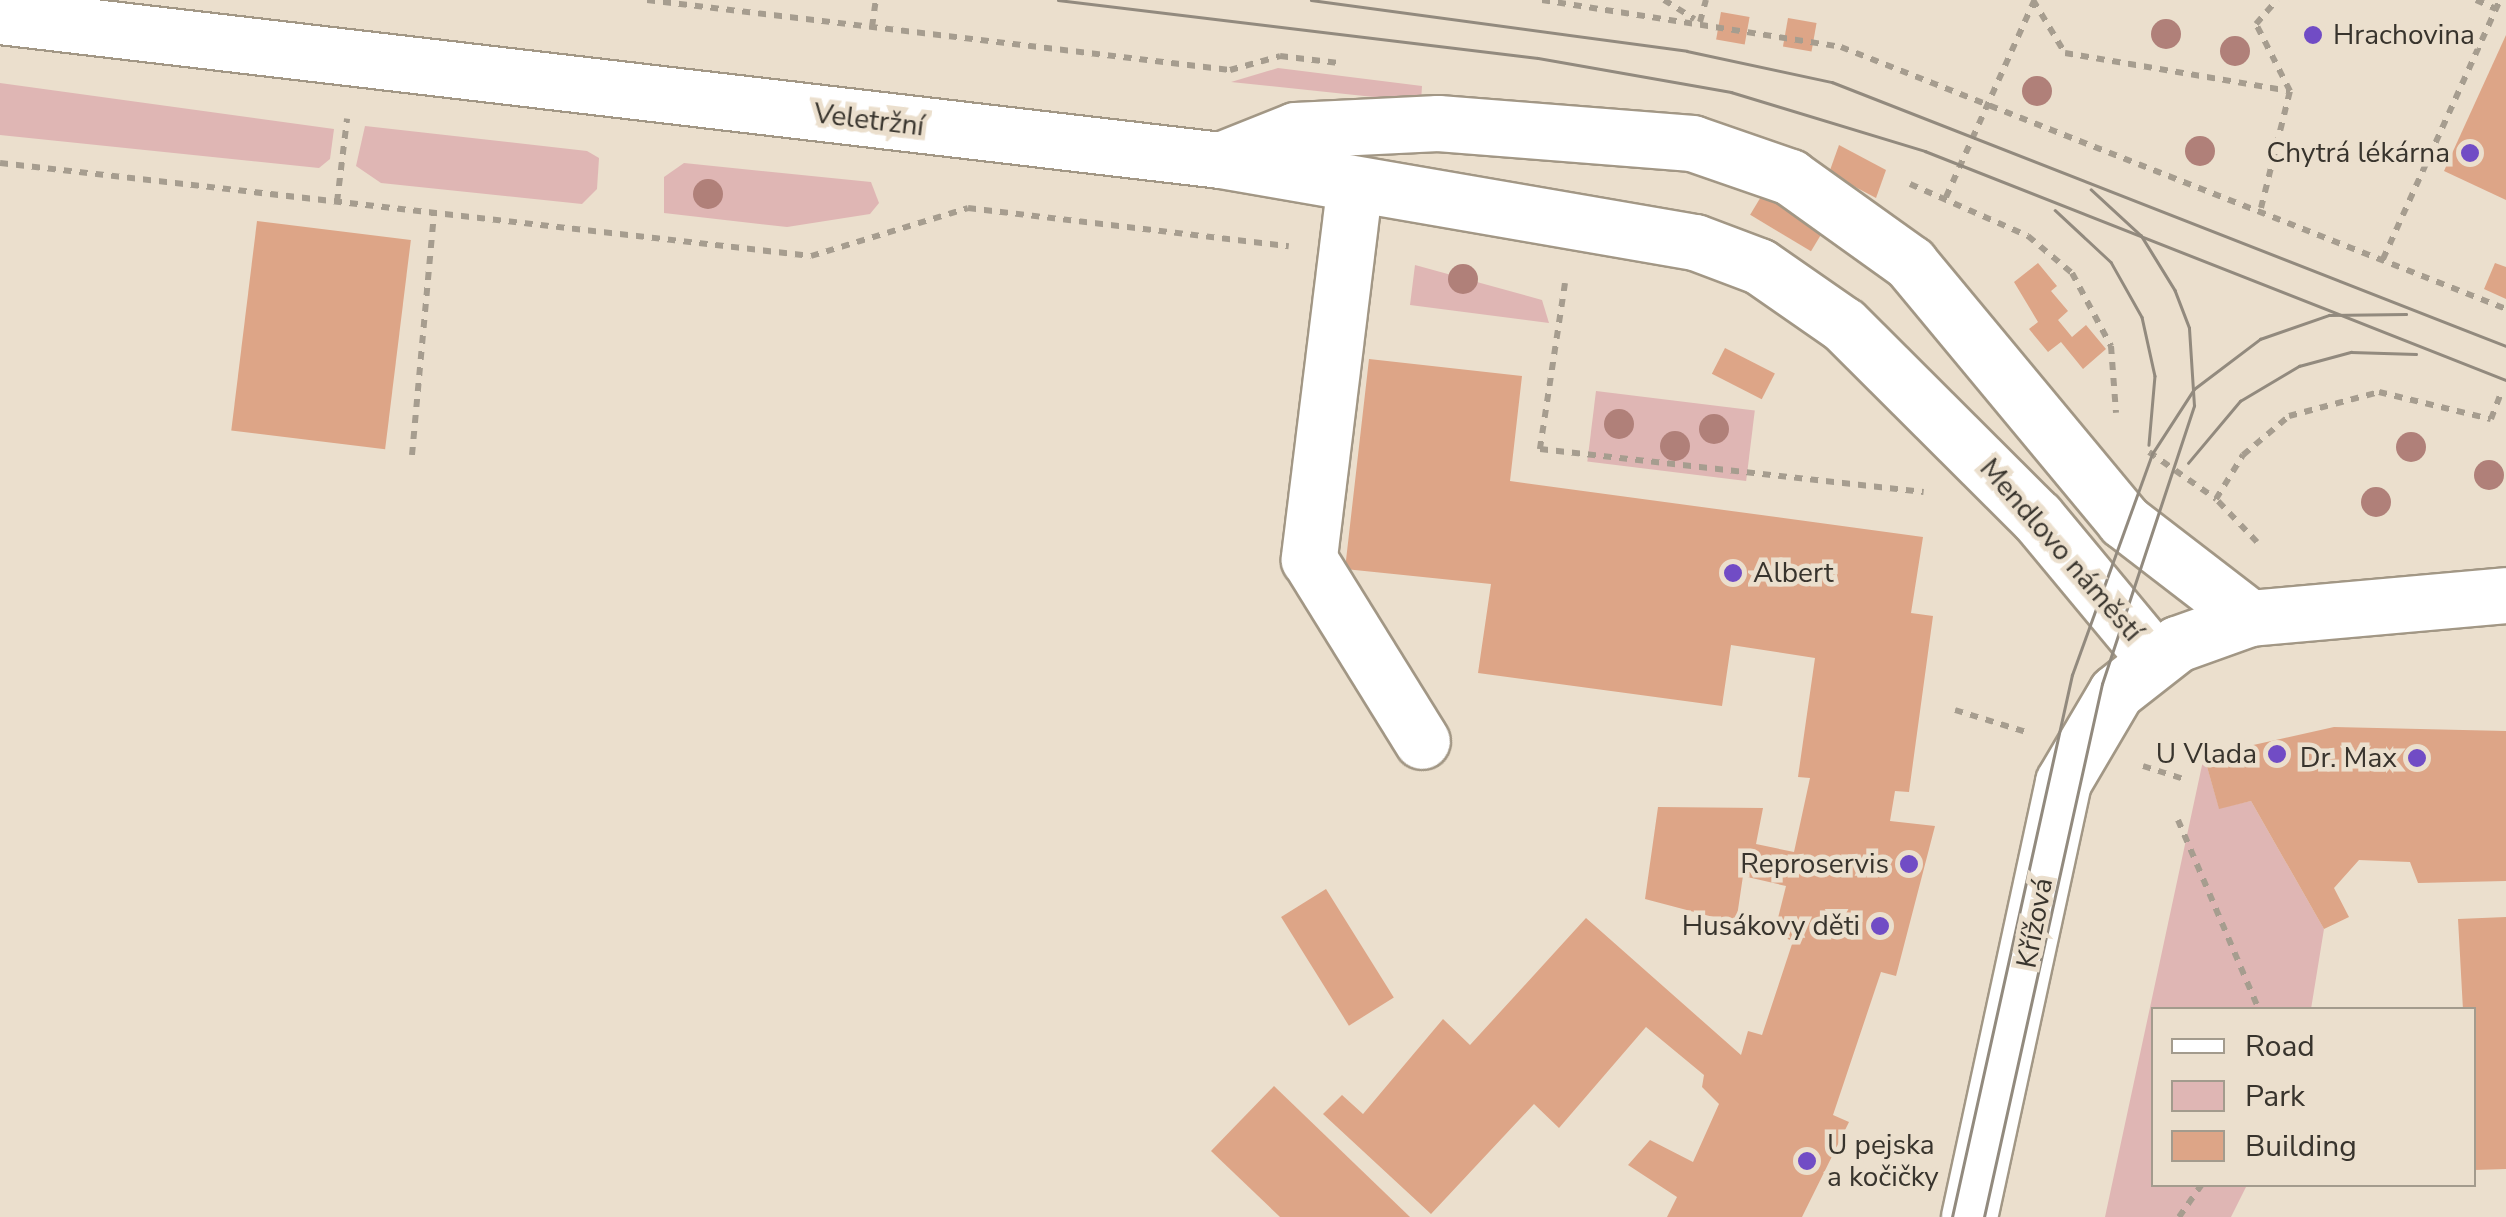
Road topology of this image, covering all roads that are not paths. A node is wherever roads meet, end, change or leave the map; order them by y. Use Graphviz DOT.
graph roads {
  1 [pos="0,16"];
  2 [pos="1220,160"];
  3 [pos="1354,190"];
  4 [pos="1733,254"];
  5 [pos="2506,595"];
  6 [pos="2250,618"];
  7 [pos="2154,658"];
  8 [pos="1422,741"];
  9 [pos="1969,1217"];
  1 -- 2 [label="street, Veletržní"];
  2 -- 3 [label="street, Veletržní"];
  2 -- 6 [label="street"];
  3 -- 4 [label="street, Veletržní"];
  3 -- 8 [label="street"];
  4 -- 7 [label="street, Mendlovo náměstí"];
  5 -- 6 [label="street, Mendlovo náměstí"];
  6 -- 7 [label="street, Mendlovo náměstí"];
  7 -- 9 [label="street, Křížová"];
}
